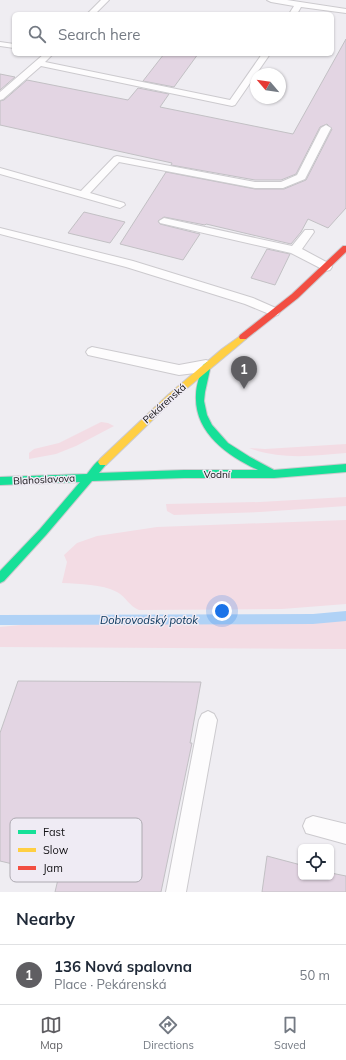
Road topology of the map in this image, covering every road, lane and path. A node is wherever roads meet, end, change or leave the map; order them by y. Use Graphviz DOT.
graph roads {
  1 [pos="105,0"];
  2 [pos="272,0"];
  3 [pos="299,4"];
  4 [pos="92,12"];
  5 [pos="294,12"];
  6 [pos="346,12"];
  7 [pos="0,44"];
  8 [pos="12,46"];
  9 [pos="47,56"];
  10 [pos="265,56"];
  11 [pos="39,63"];
  12 [pos="0,97"];
  13 [pos="326,128"];
  14 [pos="0,171"];
  15 [pos="83,194"];
  16 [pos="120,205"];
  17 [pos="164,221"];
  18 [pos="0,231"];
  19 [pos="309,232"];
  20 [pos="346,248"];
  21 [pos="296,250"];
  22 [pos="326,266"];
  23 [pos="274,312"];
  24 [pos="92,352"];
  25 [pos="207,365"];
  26 [pos="346,468"];
  27 [pos="274,474"];
  28 [pos="89,477"];
  29 [pos="0,481"];
  30 [pos="0,578"];
  31 [pos="208,720"];
  32 [pos="313,826"];
  33 [pos="346,834"];
  34 [pos="176,892"];
  1 -- 4 [label="lane"];
  2 -- 3 [label="lane"];
  3 -- 5 [label="lane"];
  3 -- 6 [label="lane"];
  7 -- 8 [label="lane"];
  9 -- 11 [label="lane"];
  10 -- 11 [label="lane"];
  11 -- 12 [label="lane"];
  13 -- 15 [label="lane"];
  14 -- 15 [label="lane"];
  15 -- 16 [label="lane"];
  17 -- 21 [label="lane"];
  18 -- 23 [label="lane"];
  19 -- 21 [label="lane"];
  20 -- 22 [label="street, Pekárenská"];
  21 -- 22 [label="lane"];
  22 -- 23 [label="street, Pekárenská"];
  23 -- 25 [label="street, Pekárenská"];
  24 -- 25 [label="lane"];
  25 -- 27 [label="street"];
  25 -- 28 [label="street, Pekárenská"];
  26 -- 27 [label="street, Vodní"];
  27 -- 28 [label="street, Vodní"];
  28 -- 29 [label="street, Blahoslavova"];
  28 -- 30 [label="street, Pekárenská"];
  31 -- 34 [label="lane"];
  32 -- 33 [label="lane"];
}
